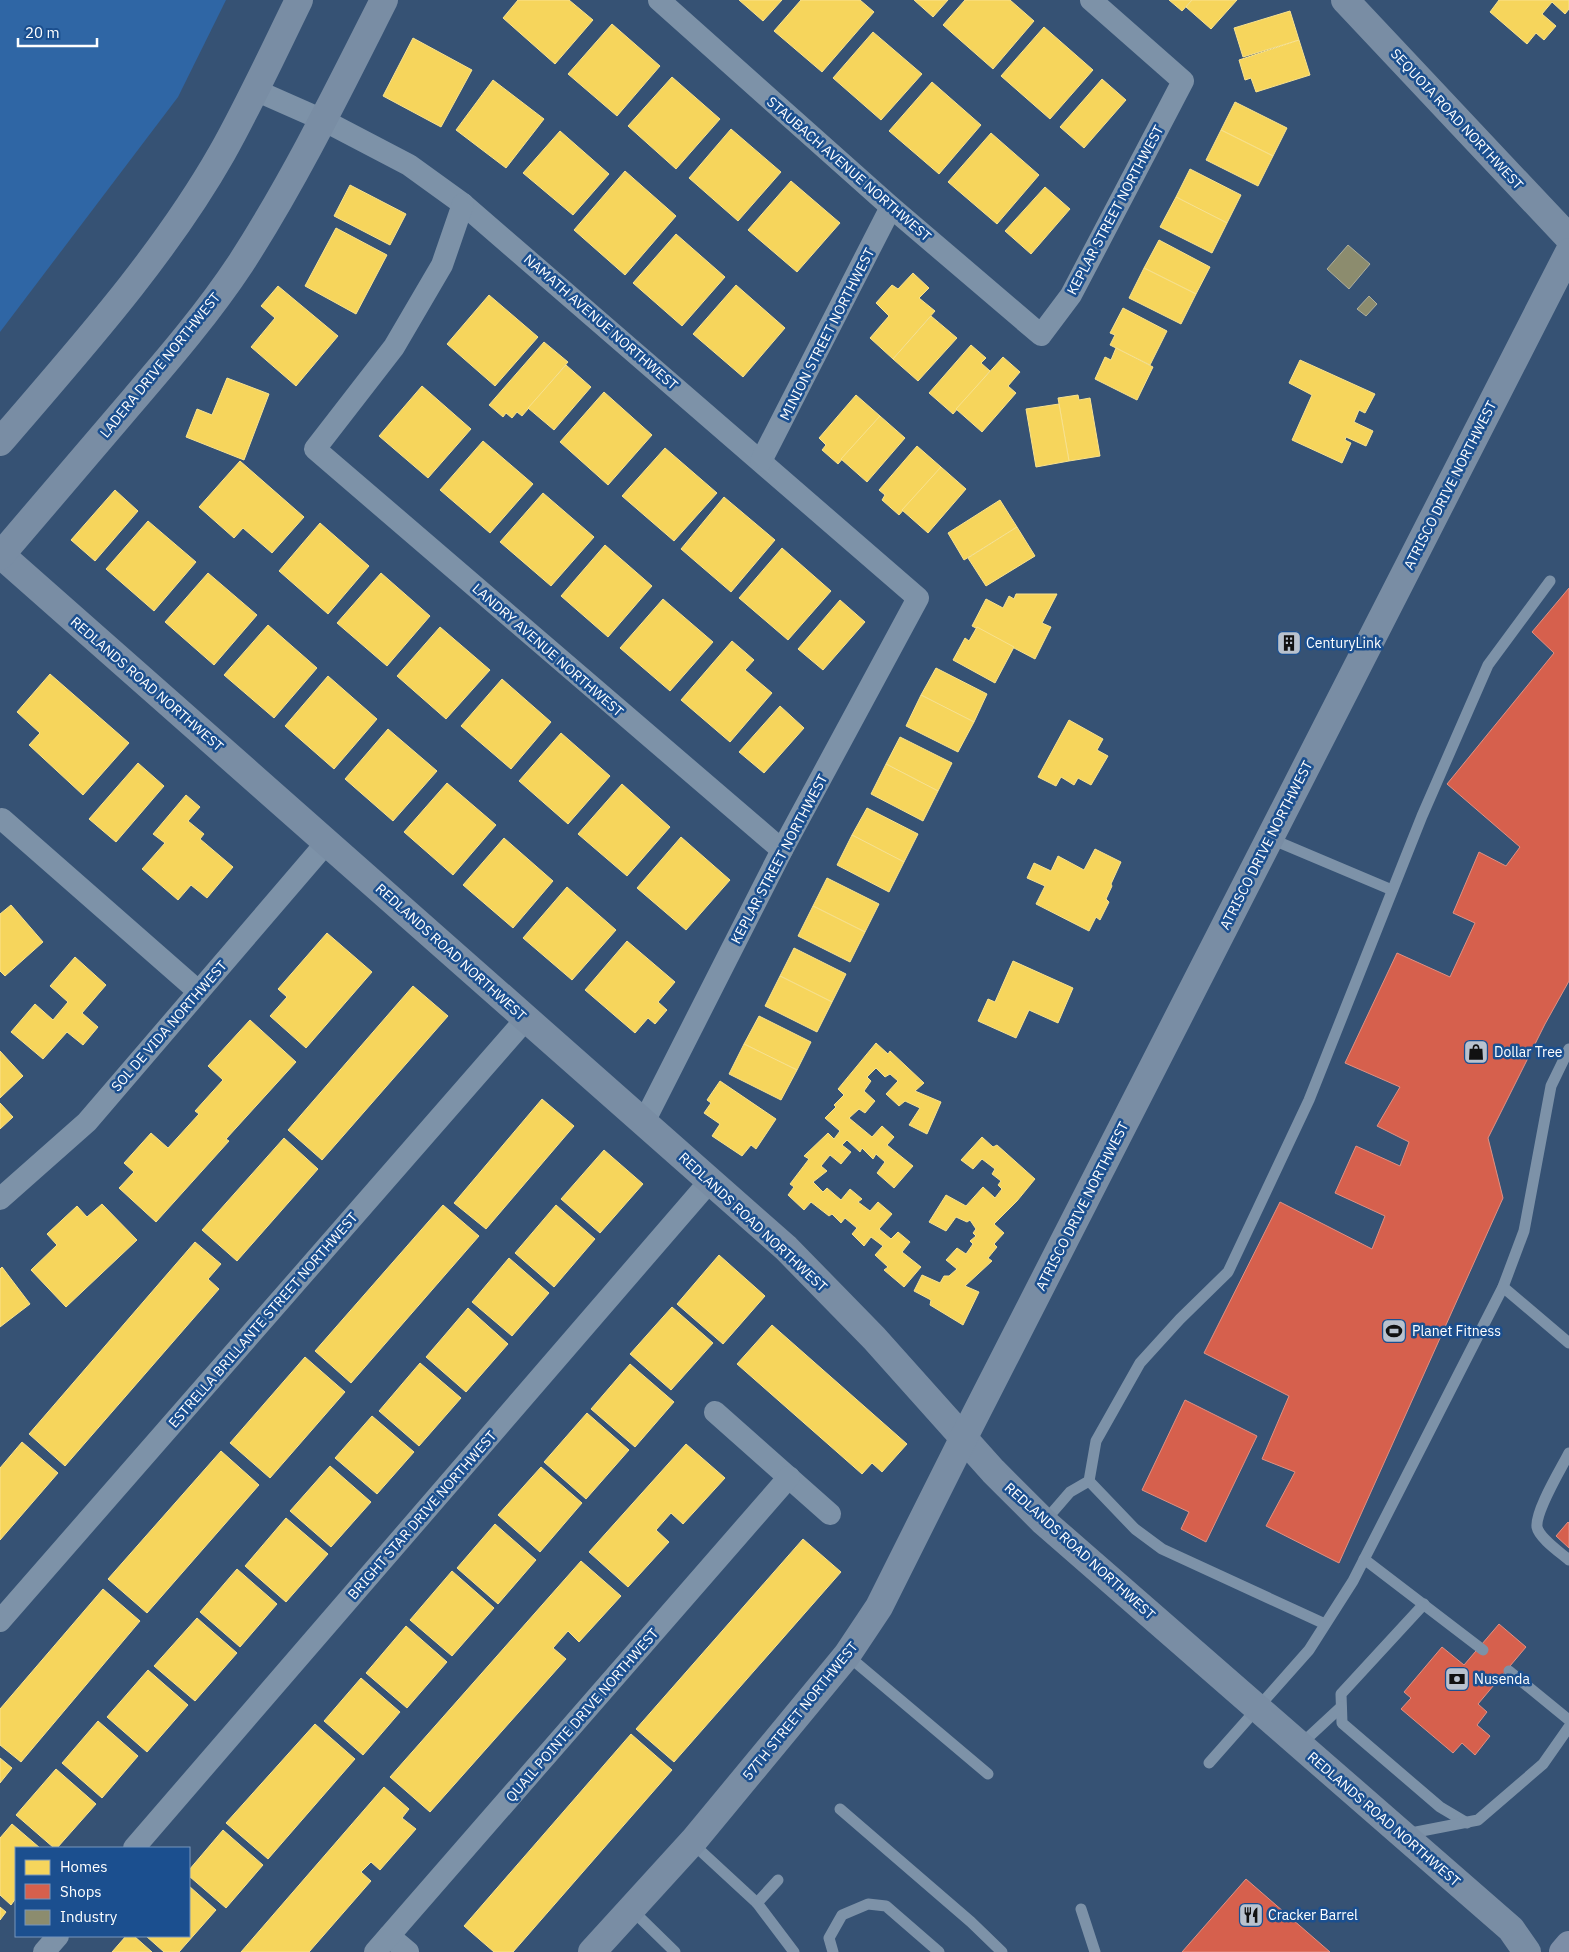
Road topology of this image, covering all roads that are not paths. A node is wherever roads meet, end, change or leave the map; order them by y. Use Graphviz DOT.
graph roads {
  1 [pos="299,0"];
  2 [pos="384,0"];
  3 [pos="659,0"];
  4 [pos="1090,0"];
  5 [pos="1345,0"];
  6 [pos="255,90"];
  7 [pos="323,120"];
  8 [pos="463,204"];
  9 [pos="892,207"];
  10 [pos="1569,238"];
  11 [pos="1569,252"];
  12 [pos="1041,336"];
  13 [pos="0,442"];
  14 [pos="762,461"];
  15 [pos="0,555"];
  16 [pos="1550,581"];
  17 [pos="918,598"];
  18 [pos="0,821"];
  19 [pos="1269,838"];
  20 [pos="327,842"];
  21 [pos="782,850"];
  22 [pos="1392,890"];
  23 [pos="198,992"];
  24 [pos="526,1019"];
  25 [pos="1569,1049"];
  26 [pos="644,1122"];
  27 [pos="710,1181"];
  28 [pos="0,1199"];
  29 [pos="1503,1287"];
  30 [pos="1569,1343"];
  31 [pos="715,1412"];
  32 [pos="963,1439"];
  33 [pos="1569,1453"];
  34 [pos="789,1477"];
  35 [pos="1089,1481"];
  36 [pos="830,1514"];
  37 [pos="1044,1522"];
  38 [pos="1364,1559"];
  39 [pos="1569,1560"];
  40 [pos="1424,1604"];
  41 [pos="0,1620"];
  42 [pos="1325,1624"];
  43 [pos="1483,1650"];
  44 [pos="847,1655"];
  45 [pos="1509,1671"];
  46 [pos="1341,1707"];
  47 [pos="1258,1708"];
  48 [pos="1569,1720"];
  49 [pos="1569,1727"];
  50 [pos="1300,1745"];
  51 [pos="1209,1763"];
  52 [pos="988,1774"];
  53 [pos="840,1809"];
  54 [pos="1467,1822"];
  55 [pos="1402,1835"];
  56 [pos="692,1843"];
  57 [pos="135,1847"];
  58 [pos="778,1880"];
  59 [pos="757,1903"];
  60 [pos="631,1909"];
  61 [pos="1081,1909"];
  62 [pos="57,1937"];
  63 [pos="382,1944"];
  64 [pos="1569,1945"];
  65 [pos="44,1952"];
  66 [pos="408,1952"];
  67 [pos="592,1952"];
  68 [pos="675,1952"];
  69 [pos="794,1952"];
  70 [pos="833,1952"];
  71 [pos="939,1952"];
  72 [pos="1002,1952"];
  73 [pos="1096,1952"];
  74 [pos="1527,1952"];
  75 [pos="1563,1952"];
  1 -- 6 [label="street"];
  2 -- 7 [label="street, LADERA DRIVE NORTHWEST"];
  3 -- 9 [label="street, STAUBACH AVENUE NORTHWEST"];
  4 -- 12 [label="street, KEPLAR STREET NORTHWEST"];
  5 -- 10 [label="street, SEQUOIA ROAD NORTHWEST"];
  6 -- 7 [label="street, NAMATH AVENUE NORTHWEST"];
  6 -- 13 [label="street"];
  7 -- 8 [label="street, NAMATH AVENUE NORTHWEST"];
  7 -- 15 [label="street, LADERA DRIVE NORTHWEST"];
  8 -- 14 [label="street, NAMATH AVENUE NORTHWEST"];
  8 -- 21 [label="street, LANDRY AVENUE NORTHWEST"];
  9 -- 12 [label="street, STAUBACH AVENUE NORTHWEST"];
  9 -- 14 [label="street, MINION STREET NORTHWEST"];
  11 -- 19 [label="street, ATRISCO DRIVE NORTHWEST"];
  14 -- 17 [label="street, NAMATH AVENUE NORTHWEST"];
  15 -- 20 [label="street, REDLANDS ROAD NORTHWEST"];
  16 -- 22 [label="lane"];
  17 -- 21 [label="street, KEPLAR STREET NORTHWEST"];
  18 -- 23 [label="street"];
  19 -- 22 [label="lane"];
  19 -- 32 [label="street, ATRISCO DRIVE NORTHWEST"];
  20 -- 23 [label="street, SOL DE VIDA NORTHWEST"];
  20 -- 24 [label="street, REDLANDS ROAD NORTHWEST"];
  21 -- 26 [label="street, KEPLAR STREET NORTHWEST"];
  22 -- 35 [label="lane"];
  23 -- 28 [label="street, SOL DE VIDA NORTHWEST"];
  24 -- 26 [label="street, REDLANDS ROAD NORTHWEST"];
  24 -- 41 [label="street, ESTRELLA BRILLANTE STREET NORTHWEST"];
  25 -- 29 [label="lane"];
  26 -- 27 [label="street, REDLANDS ROAD NORTHWEST"];
  27 -- 32 [label="street, REDLANDS ROAD NORTHWEST"];
  27 -- 57 [label="street, BRIGHT STAR DRIVE NORTHWEST"];
  29 -- 30 [label="lane"];
  29 -- 38 [label="lane"];
  31 -- 34 [label="street"];
  32 -- 37 [label="street, REDLANDS ROAD NORTHWEST"];
  32 -- 44 [label="street, 57TH STREET NORTHWEST"];
  33 -- 39 [label="lane"];
  34 -- 36 [label="street"];
  34 -- 63 [label="street, QUAIL POINTE DRIVE NORTHWEST"];
  35 -- 37 [label="lane"];
  35 -- 42 [label="lane"];
  37 -- 47 [label="street, REDLANDS ROAD NORTHWEST"];
  38 -- 40 [label="lane"];
  38 -- 42 [label="lane"];
  40 -- 43 [label="lane"];
  40 -- 46 [label="lane"];
  42 -- 47 [label="lane"];
  44 -- 52 [label="lane"];
  44 -- 56 [label="street, 57TH STREET NORTHWEST"];
  45 -- 48 [label="lane"];
  46 -- 50 [label="lane"];
  46 -- 54 [label="lane"];
  47 -- 50 [label="street, REDLANDS ROAD NORTHWEST"];
  47 -- 51 [label="lane"];
  49 -- 54 [label="lane"];
  50 -- 55 [label="street, REDLANDS ROAD NORTHWEST"];
  53 -- 72 [label="lane"];
  54 -- 55 [label="lane"];
  55 -- 74 [label="street, REDLANDS ROAD NORTHWEST"];
  56 -- 59 [label="lane"];
  56 -- 60 [label="street, 57TH STREET NORTHWEST"];
  58 -- 59 [label="lane"];
  59 -- 69 [label="lane"];
  60 -- 67 [label="street, 57TH STREET NORTHWEST"];
  60 -- 68 [label="lane"];
  61 -- 73 [label="lane"];
  62 -- 65 [label="street"];
  63 -- 66 [label="street"];
  64 -- 75 [label="main road"];
  70 -- 71 [label="lane"];
}
